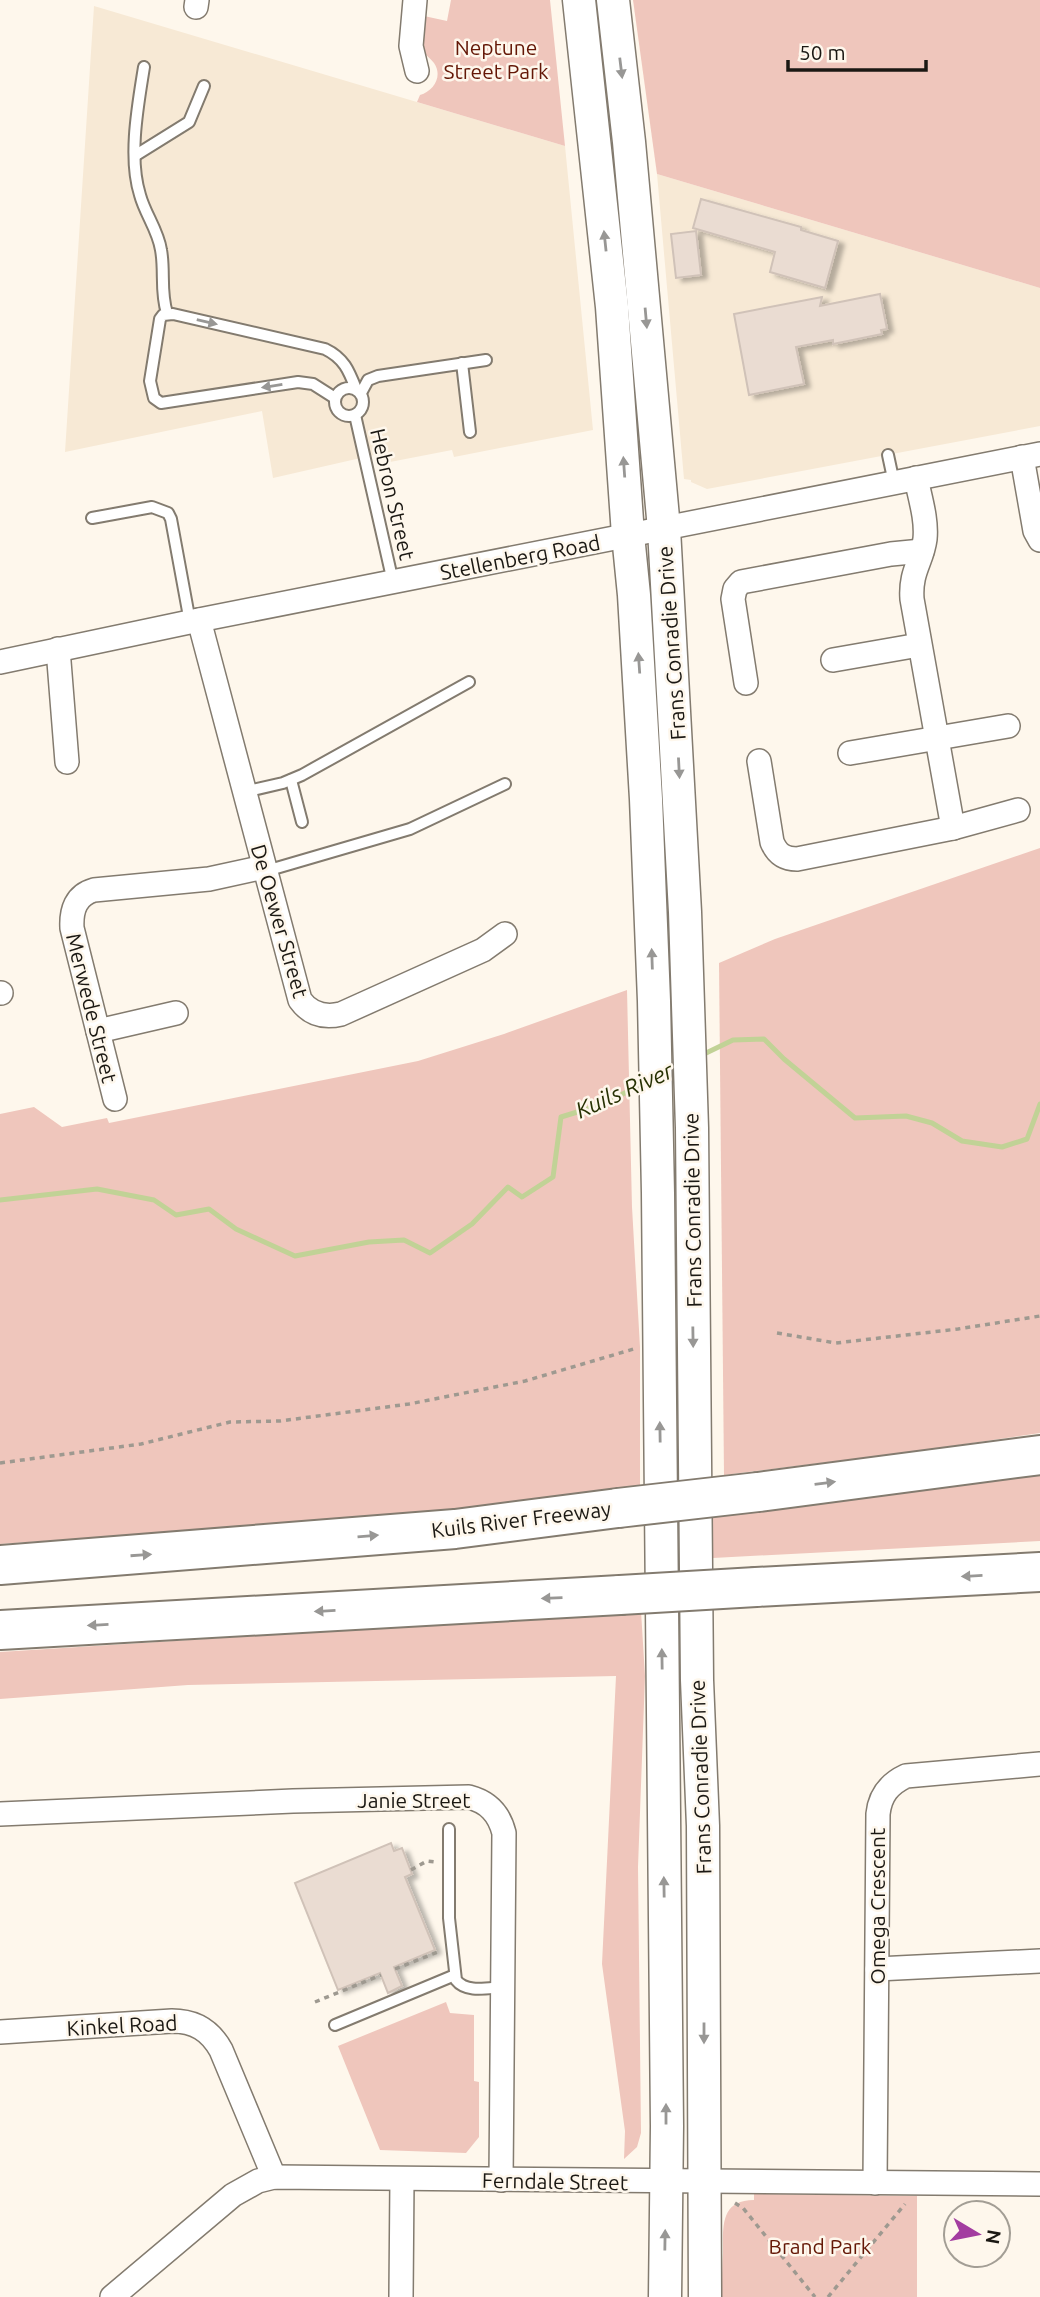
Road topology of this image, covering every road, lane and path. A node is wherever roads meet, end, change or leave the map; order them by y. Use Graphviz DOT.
graph roads {
  1 [pos="415,0"];
  2 [pos="579,0"];
  3 [pos="612,0"];
  4 [pos="144,67"];
  5 [pos="417,71"];
  6 [pos="204,86"];
  7 [pos="135,155"];
  8 [pos="167,313"];
  9 [pos="485,360"];
  10 [pos="462,363"];
  11 [pos="358,391"];
  12 [pos="335,398"];
  13 [pos="355,415"];
  14 [pos="470,432"];
  15 [pos="888,455"];
  16 [pos="1031,456"];
  17 [pos="905,480"];
  18 [pos="92,517"];
  19 [pos="664,529"];
  20 [pos="628,536"];
  21 [pos="1040,540"];
  22 [pos="922,551"];
  23 [pos="393,582"];
  24 [pos="195,621"];
  25 [pos="919,645"];
  26 [pos="58,649"];
  27 [pos="833,660"];
  28 [pos="0,662"];
  29 [pos="469,682"];
  30 [pos="746,682"];
  31 [pos="1008,726"];
  32 [pos="936,737"];
  33 [pos="850,753"];
  34 [pos="759,761"];
  35 [pos="68,762"];
  36 [pos="291,779"];
  37 [pos="505,784"];
  38 [pos="244,792"];
  39 [pos="1017,810"];
  40 [pos="302,822"];
  41 [pos="953,828"];
  42 [pos="265,869"];
  43 [pos="506,934"];
  44 [pos="176,1013"];
  45 [pos="98,1031"];
  46 [pos="115,1099"];
  47 [pos="1040,1316"];
  48 [pos="777,1333"];
  49 [pos="640,1347"];
  50 [pos="1040,1455"];
  51 [pos="0,1463"];
  52 [pos="0,1565"];
  53 [pos="1040,1572"];
  54 [pos="0,1630"];
  55 [pos="1040,1764"];
  56 [pos="0,1814"];
  57 [pos="449,1829"];
  58 [pos="449,1862"];
  59 [pos="411,1870"];
  60 [pos="452,1946"];
  61 [pos="1040,1961"];
  62 [pos="395,1969"];
  63 [pos="877,1969"];
  64 [pos="381,1975"];
  65 [pos="455,1975"];
  66 [pos="502,1987"];
  67 [pos="315,2002"];
  68 [pos="335,2025"];
  69 [pos="0,2032"];
  70 [pos="274,2177"];
  71 [pos="402,2179"];
  72 [pos="500,2180"];
  73 [pos="665,2182"];
  74 [pos="705,2182"];
  75 [pos="875,2183"];
  76 [pos="922,2183"];
  77 [pos="1040,2184"];
  78 [pos="735,2203"];
  79 [pos="112,2297"];
  80 [pos="401,2297"];
  81 [pos="664,2297"];
  82 [pos="705,2297"];
  83 [pos="815,2297"];
  84 [pos="828,2297"];
  1 -- 5 [label="street"];
  20 -- 2 [label="street, Frans Conradie Drive, one-way"];
  3 -- 19 [label="street, Frans Conradie Drive, one-way"];
  4 -- 7 [label="lane"];
  6 -- 7 [label="lane"];
  7 -- 8 [label="lane"];
  8 -- 11 [label="lane, one-way"];
  12 -- 8 [label="lane, one-way"];
  9 -- 10 [label="lane"];
  10 -- 11 [label="lane"];
  10 -- 14 [label="lane"];
  11 -- 12 [label="lane"];
  11 -- 13 [label="lane"];
  12 -- 13 [label="lane"];
  13 -- 23 [label="lane, Hebron Street"];
  15 -- 17 [label="lane"];
  16 -- 17 [label="street, Stellenberg Road"];
  16 -- 21 [label="street"];
  17 -- 19 [label="street, Stellenberg Road"];
  17 -- 22 [label="street"];
  18 -- 24 [label="lane"];
  19 -- 20 [label="street, Stellenberg Road"];
  19 -- 74 [label="street, Frans Conradie Drive, one-way"];
  20 -- 23 [label="street, Stellenberg Road"];
  73 -- 20 [label="street, Frans Conradie Drive, one-way"];
  22 -- 25 [label="street"];
  22 -- 30 [label="street"];
  23 -- 24 [label="street, Stellenberg Road"];
  24 -- 26 [label="street, Stellenberg Road"];
  24 -- 38 [label="street, De Oewer Street"];
  25 -- 27 [label="street"];
  25 -- 32 [label="street"];
  26 -- 28 [label="street, Stellenberg Road"];
  26 -- 35 [label="street"];
  29 -- 36 [label="lane"];
  31 -- 32 [label="street"];
  32 -- 33 [label="street"];
  32 -- 41 [label="street"];
  34 -- 41 [label="street"];
  36 -- 38 [label="lane"];
  36 -- 40 [label="lane"];
  37 -- 42 [label="lane"];
  38 -- 42 [label="street, De Oewer Street"];
  39 -- 41 [label="street"];
  42 -- 43 [label="street, De Oewer Street"];
  42 -- 45 [label="street, Merwede Street"];
  44 -- 45 [label="street"];
  45 -- 46 [label="street, Merwede Street"];
  47 -- 48 [label="path"];
  49 -- 51 [label="path"];
  52 -- 50 [label="highway, Kuils River Freeway, one-way, bridge"];
  53 -- 54 [label="highway, one-way, bridge"];
  55 -- 63 [label="street, Omega Crescent"];
  56 -- 66 [label="street, Janie Street"];
  57 -- 58 [label="lane"];
  58 -- 59 [label="path"];
  58 -- 60 [label="lane"];
  60 -- 62 [label="path"];
  60 -- 65 [label="lane"];
  61 -- 63 [label="street"];
  63 -- 75 [label="street, Omega Crescent"];
  64 -- 67 [label="path"];
  65 -- 66 [label="lane"];
  65 -- 68 [label="lane"];
  66 -- 72 [label="street, Janie Street"];
  69 -- 70 [label="street, Kinkel Road"];
  70 -- 71 [label="street, Ferndale Street"];
  70 -- 79 [label="street, Ferndale Street"];
  71 -- 72 [label="street, Ferndale Street"];
  71 -- 80 [label="street"];
  72 -- 73 [label="street, Ferndale Street"];
  73 -- 74 [label="street, Ferndale Street"];
  81 -- 73 [label="street, Frans Conradie Drive, one-way"];
  74 -- 75 [label="street, Ferndale Street"];
  74 -- 82 [label="street, Frans Conradie Drive"];
  75 -- 76 [label="street, Ferndale Street"];
  76 -- 77 [label="street, Ferndale Street"];
  76 -- 84 [label="path"];
  78 -- 83 [label="path"];
}
